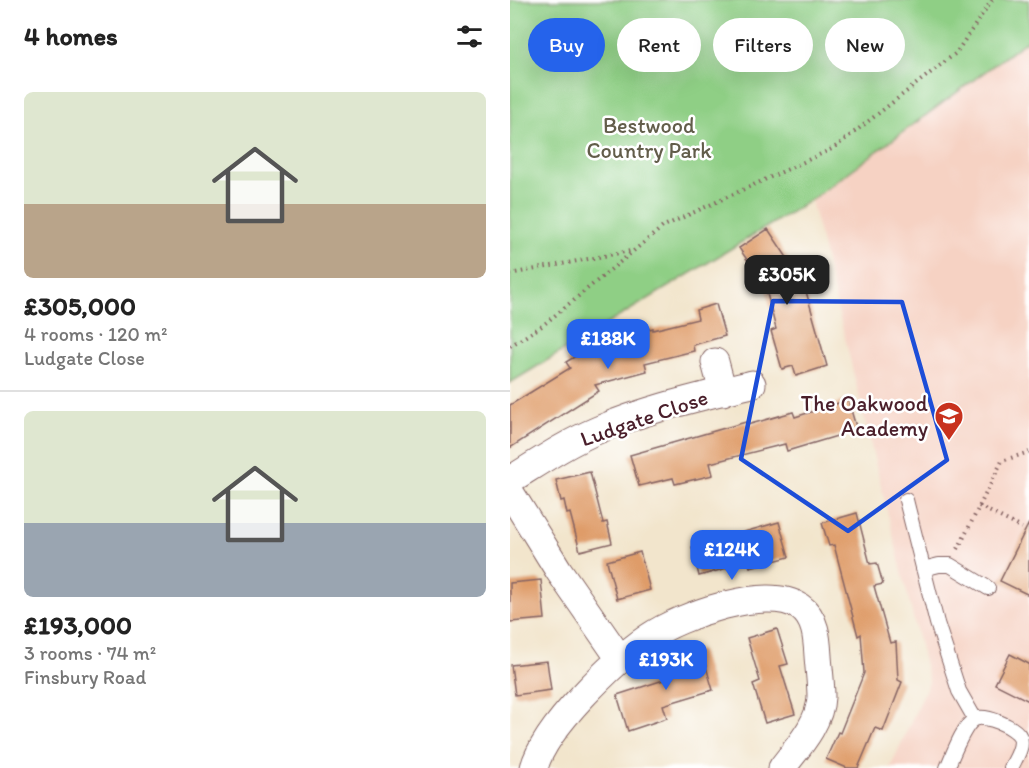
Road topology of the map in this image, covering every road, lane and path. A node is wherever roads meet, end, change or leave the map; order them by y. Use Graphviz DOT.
graph roads {
  1 [pos="992,0"];
  2 [pos="633,251"];
  3 [pos="510,274"];
  4 [pos="510,346"];
  5 [pos="715,362"];
  6 [pos="752,384"];
  7 [pos="723,392"];
  8 [pos="1029,452"];
  9 [pos="510,480"];
  10 [pos="510,492"];
  11 [pos="906,500"];
  12 [pos="979,506"];
  13 [pos="1023,528"];
  14 [pos="950,565"];
  15 [pos="923,569"];
  16 [pos="988,588"];
  17 [pos="620,659"];
  18 [pos="975,719"];
  19 [pos="534,768"];
  20 [pos="782,768"];
  21 [pos="947,768"];
  22 [pos="1011,768"];
  1 -- 2 [label="path"];
  2 -- 3 [label="path"];
  2 -- 4 [label="path"];
  5 -- 7 [label="street"];
  6 -- 7 [label="street, Ludgate Close"];
  7 -- 9 [label="street, Ludgate Close"];
  8 -- 12 [label="path"];
  10 -- 17 [label="street"];
  11 -- 15 [label="lane"];
  12 -- 13 [label="path"];
  12 -- 14 [label="path"];
  14 -- 15 [label="lane"];
  14 -- 16 [label="lane"];
  15 -- 18 [label="lane"];
  17 -- 19 [label="street"];
  17 -- 20 [label="street"];
  18 -- 21 [label="lane"];
  18 -- 22 [label="lane"];
}
